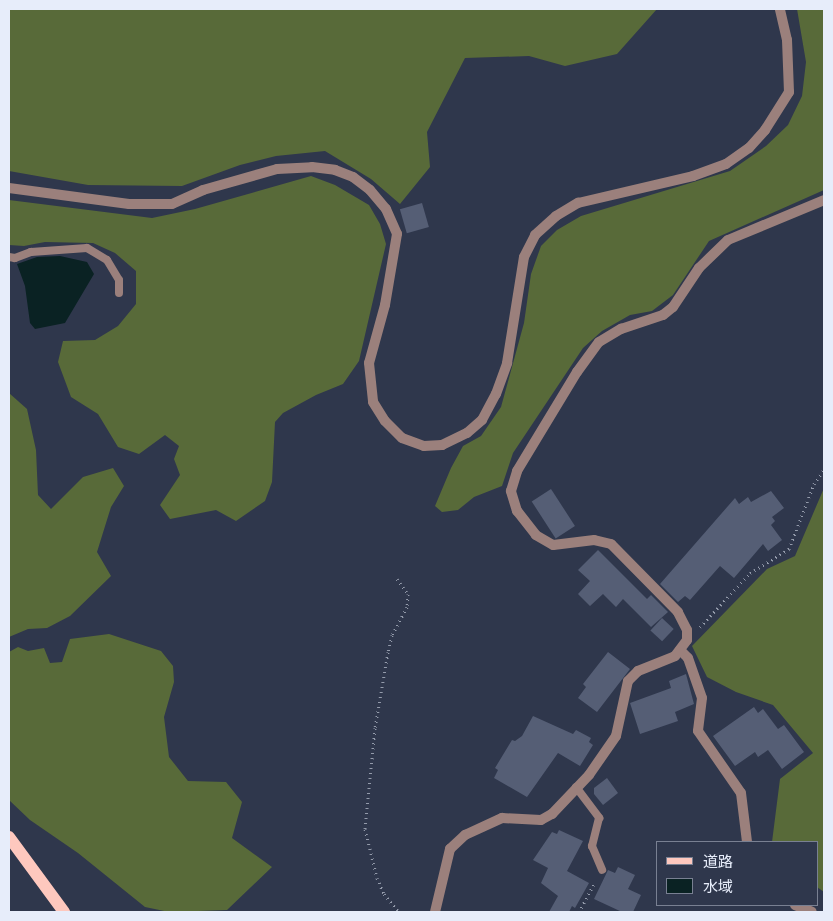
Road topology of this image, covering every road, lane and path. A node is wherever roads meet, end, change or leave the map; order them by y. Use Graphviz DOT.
graph roads {
  1 [pos="780,9"];
  2 [pos="9,188"];
  3 [pos="824,200"];
  4 [pos="9,256"];
  5 [pos="119,293"];
  6 [pos="824,469"];
  7 [pos="397,579"];
  8 [pos="688,640"];
  9 [pos="680,650"];
  10 [pos="576,787"];
  11 [pos="9,837"];
  12 [pos="747,841"];
  13 [pos="602,870"];
  14 [pos="797,906"];
  15 [pos="64,912"];
  16 [pos="399,912"];
  17 [pos="434,912"];
  18 [pos="579,912"];
  19 [pos="812,912"];
  1 -- 2 [label="street"];
  3 -- 8 [label="street"];
  4 -- 5 [label="lane"];
  6 -- 8 [label="path"];
  7 -- 16 [label="path"];
  8 -- 9 [label="street"];
  9 -- 10 [label="street"];
  9 -- 12 [label="street"];
  10 -- 13 [label="lane"];
  10 -- 17 [label="street"];
  11 -- 15 [label="main road"];
  13 -- 18 [label="path"];
  14 -- 19 [label="street"];
}
